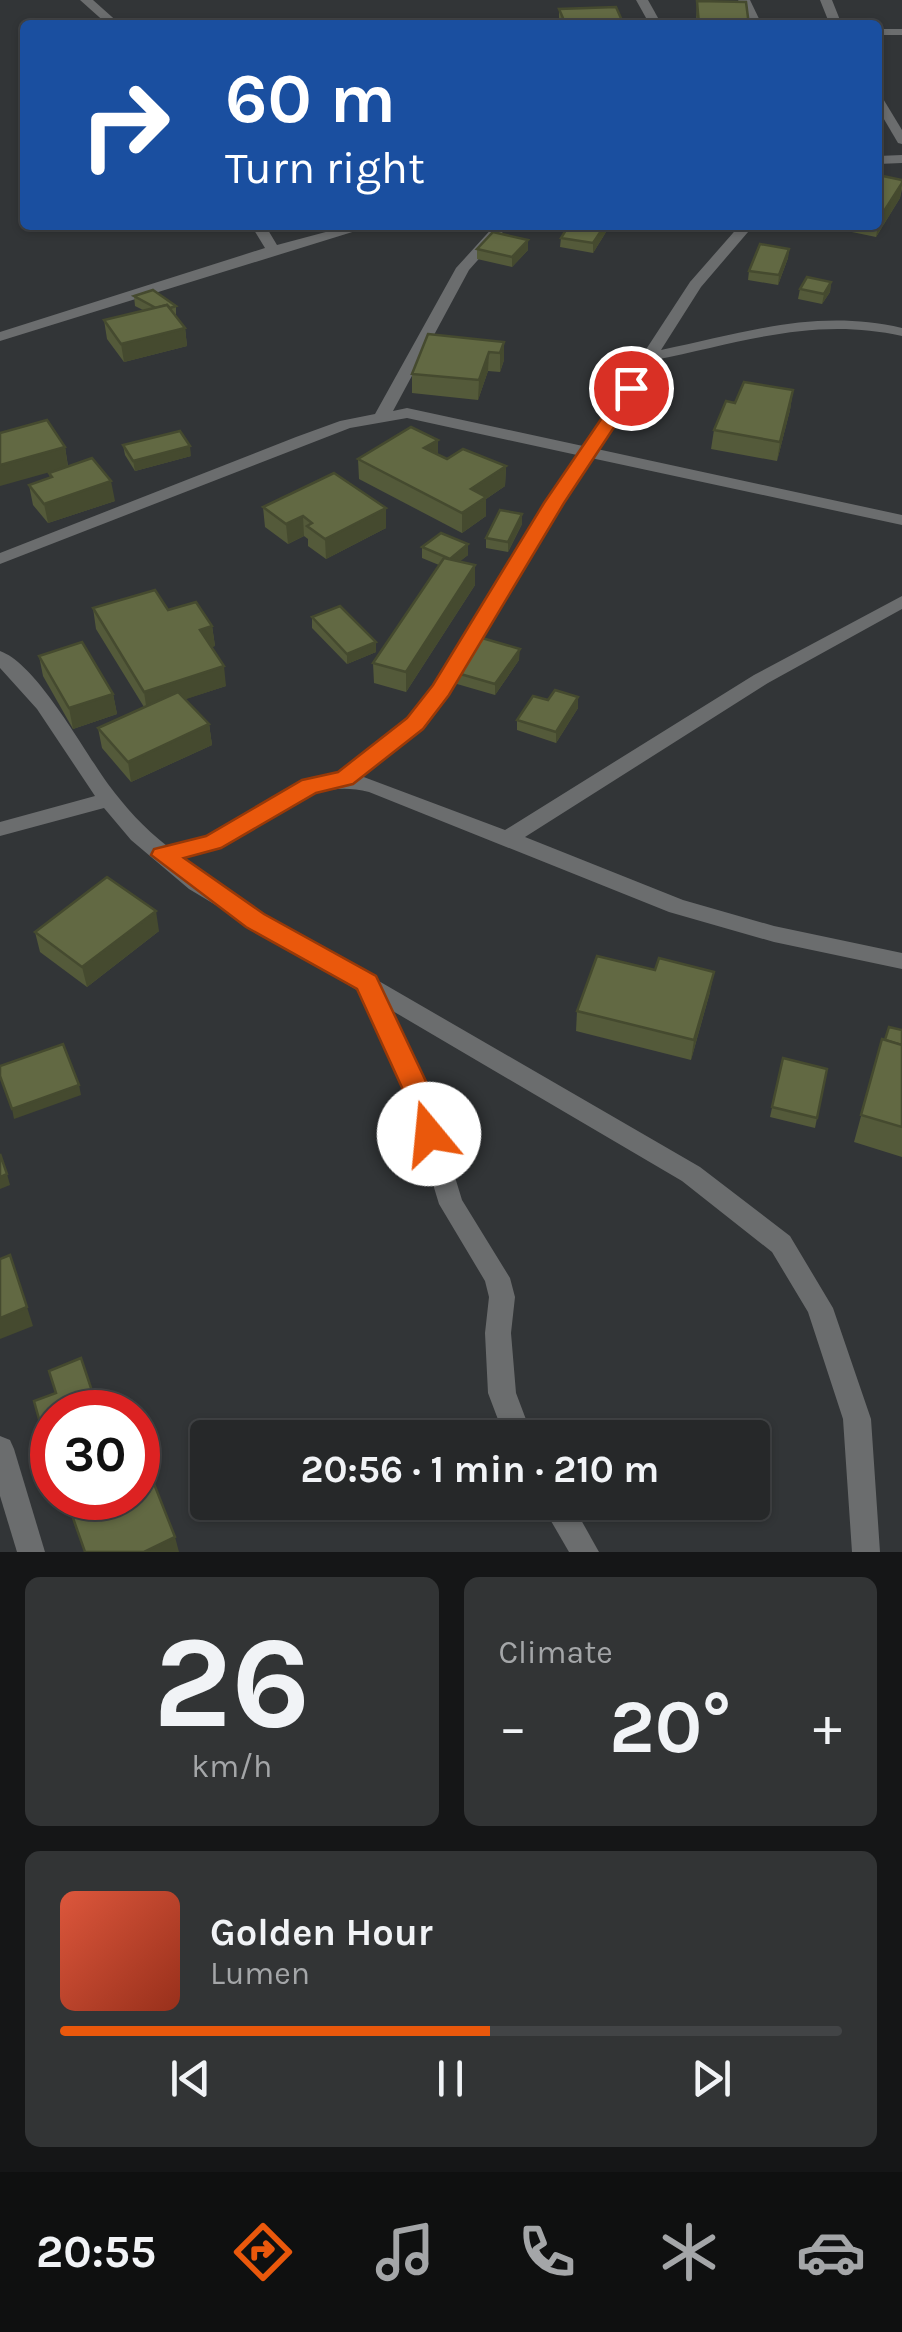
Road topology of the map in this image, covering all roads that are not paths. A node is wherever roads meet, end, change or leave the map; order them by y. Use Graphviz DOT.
graph roads {
  1 [pos="86,0"];
  2 [pos="109,20"];
  3 [pos="882,107"];
  4 [pos="902,140"];
  5 [pos="261,230"];
  6 [pos="349,230"];
  7 [pos="497,230"];
  8 [pos="742,230"];
  9 [pos="273,250"];
  10 [pos="902,332"];
  11 [pos="0,337"];
  12 [pos="648,357"];
  13 [pos="382,418"];
  14 [pos="590,452"];
  15 [pos="902,520"];
  16 [pos="0,559"];
  17 [pos="902,602"];
  18 [pos="0,657"];
  19 [pos="344,779"];
  20 [pos="110,799"];
  21 [pos="0,829"];
  22 [pos="505,840"];
  23 [pos="162,855"];
  24 [pos="902,961"];
  25 [pos="367,982"];
  26 [pos="513,1420"];
  27 [pos="0,1449"];
  28 [pos="565,1520"];
  29 [pos="31,1552"];
  30 [pos="585,1552"];
  31 [pos="866,1552"];
  1 -- 2 [label="street"];
  3 -- 4 [label="street"];
  5 -- 9 [label="street"];
  6 -- 9 [label="street"];
  7 -- 13 [label="street"];
  8 -- 12 [label="street"];
  9 -- 11 [label="street"];
  10 -- 12 [label="street"];
  12 -- 14 [label="street"];
  13 -- 14 [label="street"];
  13 -- 16 [label="street"];
  14 -- 15 [label="street"];
  14 -- 19 [label="street"];
  17 -- 22 [label="street"];
  18 -- 20 [label="street"];
  19 -- 22 [label="street"];
  19 -- 23 [label="street"];
  20 -- 21 [label="street"];
  20 -- 23 [label="street"];
  22 -- 24 [label="street"];
  23 -- 25 [label="street"];
  25 -- 26 [label="street"];
  25 -- 31 [label="street"];
  27 -- 29 [label="street"];
  28 -- 30 [label="street"];
}
